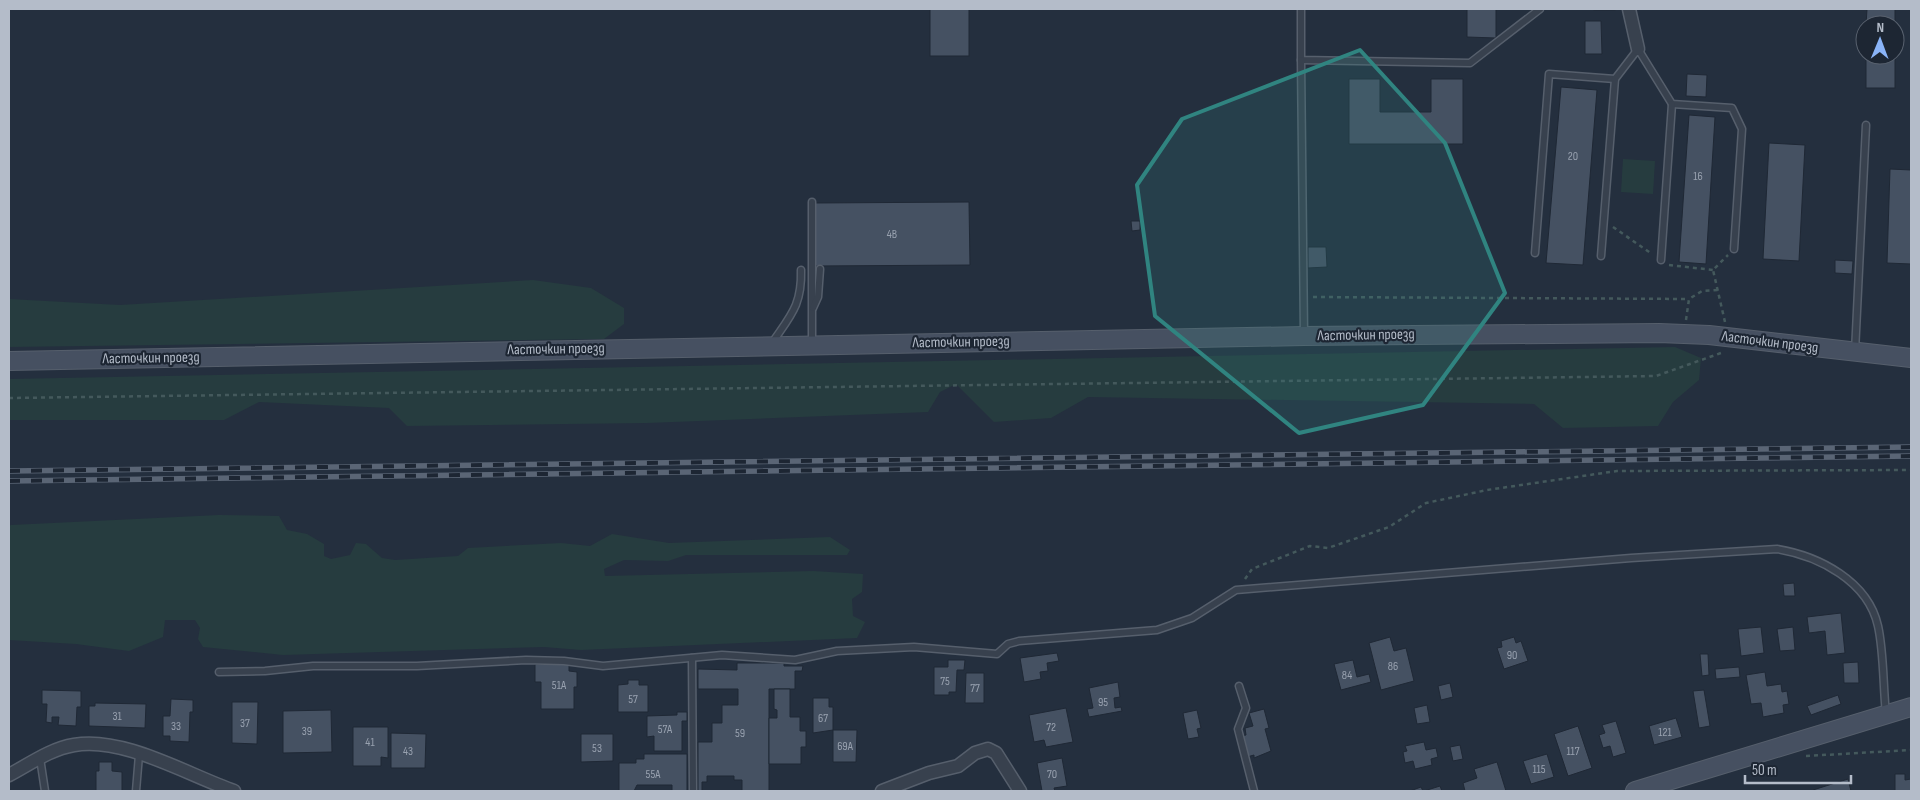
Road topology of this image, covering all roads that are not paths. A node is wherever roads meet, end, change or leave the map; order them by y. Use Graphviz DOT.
graph roads {
  1 [pos="1301,9"];
  2 [pos="1540,9"];
  3 [pos="1629,9"];
  4 [pos="1638,49"];
  5 [pos="1301,60"];
  6 [pos="1614,79"];
  7 [pos="1672,104"];
  8 [pos="1866,125"];
  9 [pos="812,202"];
  10 [pos="1734,249"];
  11 [pos="1535,253"];
  12 [pos="1601,256"];
  13 [pos="1661,260"];
  14 [pos="820,268"];
  15 [pos="801,270"];
  16 [pos="812,312"];
  17 [pos="1304,336"];
  18 [pos="770,345"];
  19 [pos="812,345"];
  20 [pos="1855,353"];
  21 [pos="1911,358"];
  22 [pos="9,361"];
  23 [pos="692,658"];
  24 [pos="219,672"];
  25 [pos="1239,686"];
  26 [pos="1911,707"];
  27 [pos="1886,715"];
  28 [pos="139,755"];
  29 [pos="40,758"];
  30 [pos="9,775"];
  31 [pos="45,791"];
  32 [pos="136,791"];
  33 [pos="234,791"];
  34 [pos="693,791"];
  35 [pos="882,791"];
  36 [pos="1020,791"];
  37 [pos="1254,791"];
  38 [pos="1635,791"];
  1 -- 5 [label="lane"];
  2 -- 5 [label="lane"];
  3 -- 4 [label="street"];
  4 -- 6 [label="lane"];
  4 -- 7 [label="lane"];
  5 -- 17 [label="lane"];
  6 -- 11 [label="lane"];
  6 -- 12 [label="lane"];
  7 -- 10 [label="lane"];
  7 -- 13 [label="lane"];
  8 -- 20 [label="lane"];
  9 -- 16 [label="lane"];
  14 -- 16 [label="lane"];
  15 -- 18 [label="lane"];
  16 -- 19 [label="lane"];
  17 -- 19 [label="street, Ласточкин проезд"];
  17 -- 20 [label="street, Ласточкин проезд"];
  18 -- 19 [label="street, Ласточкин проезд"];
  18 -- 22 [label="street, Ласточкин проезд"];
  20 -- 21 [label="street, Ласточкин проезд"];
  23 -- 24 [label="lane"];
  23 -- 27 [label="lane"];
  23 -- 34 [label="lane"];
  25 -- 37 [label="lane"];
  26 -- 27 [label="street"];
  27 -- 38 [label="street"];
  28 -- 29 [label="street"];
  28 -- 32 [label="lane"];
  28 -- 33 [label="street"];
  29 -- 30 [label="street"];
  29 -- 31 [label="lane"];
  35 -- 36 [label="street"];
}
